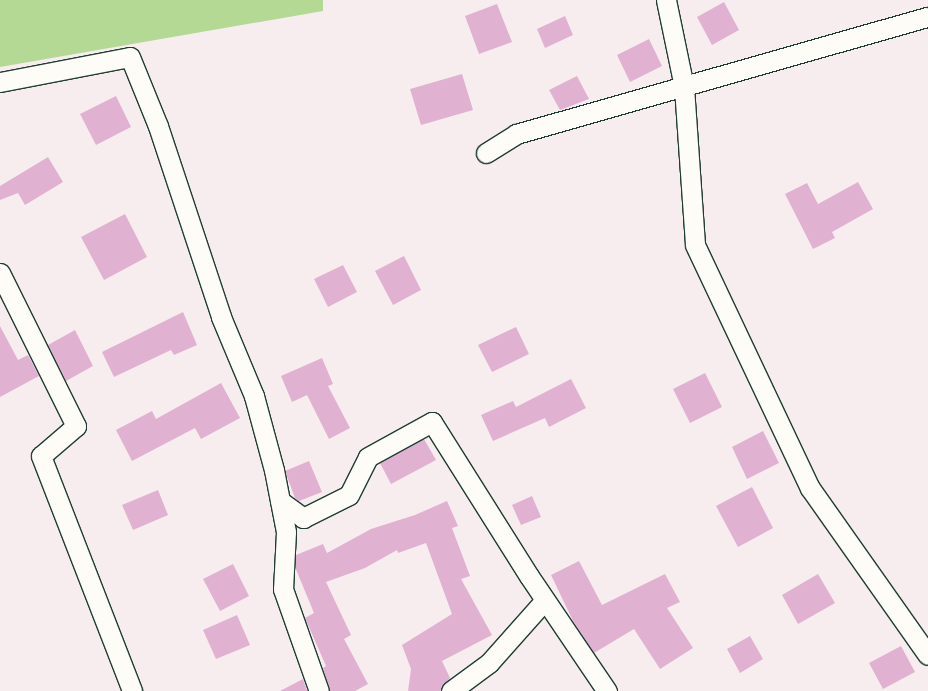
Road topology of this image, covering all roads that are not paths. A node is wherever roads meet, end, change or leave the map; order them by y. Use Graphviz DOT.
graph roads {
  1 [pos="666,0"];
  2 [pos="928,17"];
  3 [pos="0,82"];
  4 [pos="684,87"];
  5 [pos="486,153"];
  6 [pos="0,273"];
  7 [pos="280,501"];
  8 [pos="545,600"];
  9 [pos="928,655"];
  10 [pos="132,691"];
  11 [pos="319,691"];
  12 [pos="451,691"];
  13 [pos="607,691"];
  1 -- 4 [label="street"];
  2 -- 4 [label="street"];
  3 -- 7 [label="street"];
  4 -- 5 [label="street"];
  4 -- 9 [label="street"];
  6 -- 10 [label="street"];
  7 -- 8 [label="street"];
  7 -- 11 [label="street"];
  8 -- 12 [label="street"];
  8 -- 13 [label="street"];
}
